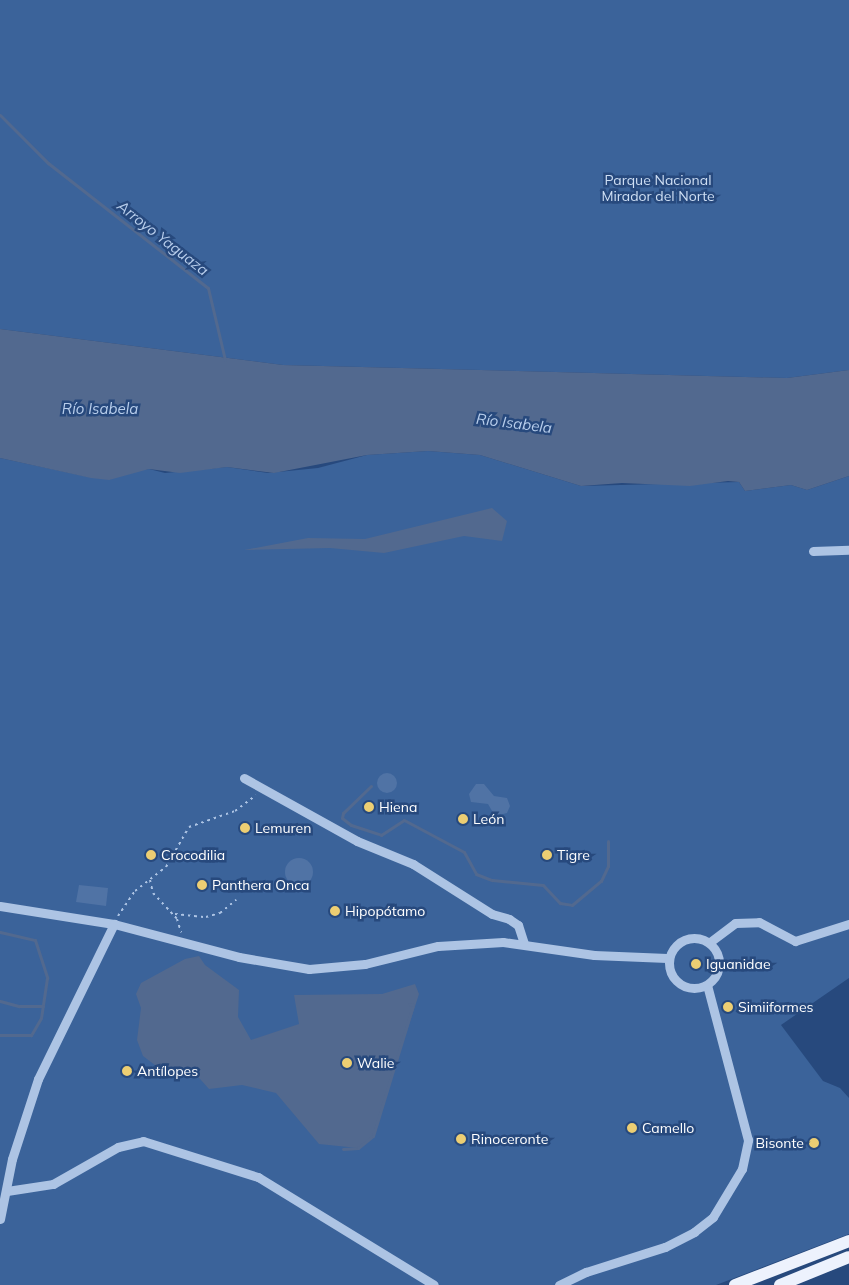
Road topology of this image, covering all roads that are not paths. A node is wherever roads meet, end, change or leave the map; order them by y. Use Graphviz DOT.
graph roads {
  1 [pos="849,550"];
  2 [pos="813,552"];
  3 [pos="244,778"];
  4 [pos="0,906"];
  5 [pos="114,924"];
  6 [pos="849,924"];
  7 [pos="710,942"];
  8 [pos="524,944"];
  9 [pos="667,958"];
  10 [pos="707,985"];
  11 [pos="8,1191"];
  12 [pos="0,1219"];
  13 [pos="849,1241"];
  14 [pos="849,1257"];
  15 [pos="434,1285"];
  16 [pos="559,1285"];
  17 [pos="735,1285"];
  18 [pos="780,1285"];
  1 -- 2 [label="street"];
  3 -- 8 [label="street"];
  4 -- 5 [label="street"];
  5 -- 8 [label="street"];
  5 -- 11 [label="street"];
  6 -- 7 [label="street"];
  7 -- 9 [label="street"];
  7 -- 10 [label="street"];
  8 -- 9 [label="street"];
  9 -- 10 [label="street"];
  10 -- 16 [label="street"];
  11 -- 12 [label="street"];
  11 -- 15 [label="street"];
  13 -- 17 [label="main road"];
  14 -- 18 [label="main road"];
}
